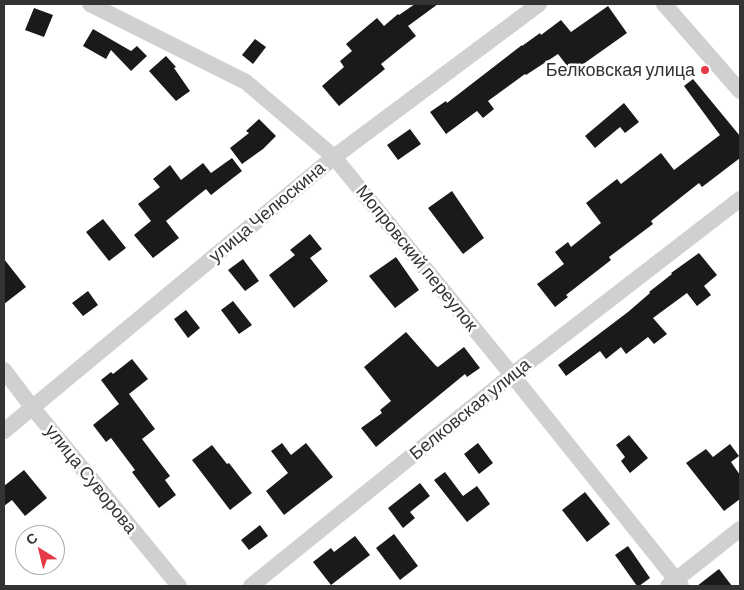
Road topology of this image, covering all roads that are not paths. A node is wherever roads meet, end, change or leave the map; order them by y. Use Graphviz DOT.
graph roads {
  1 [pos="90,4"];
  2 [pos="539,4"];
  3 [pos="664,4"];
  4 [pos="740,90"];
  5 [pos="334,157"];
  6 [pos="740,200"];
  7 [pos="4,370"];
  8 [pos="512,375"];
  9 [pos="32,407"];
  10 [pos="4,430"];
  11 [pos="740,529"];
  12 [pos="675,584"];
  13 [pos="179,586"];
  14 [pos="251,586"];
  1 -- 5 [label="street, Мопровский переулок"];
  2 -- 5 [label="street, улица Челюскина"];
  3 -- 4 [label="street"];
  5 -- 8 [label="street, Мопровский переулок"];
  5 -- 9 [label="street, улица Челюскина"];
  6 -- 8 [label="street, Белковская улица"];
  7 -- 9 [label="street, улица Суворова"];
  8 -- 12 [label="street, Мопровский переулок"];
  8 -- 14 [label="street, Белковская улица"];
  9 -- 10 [label="street, улица Челюскина"];
  9 -- 13 [label="street, улица Суворова"];
  11 -- 12 [label="street"];
}
